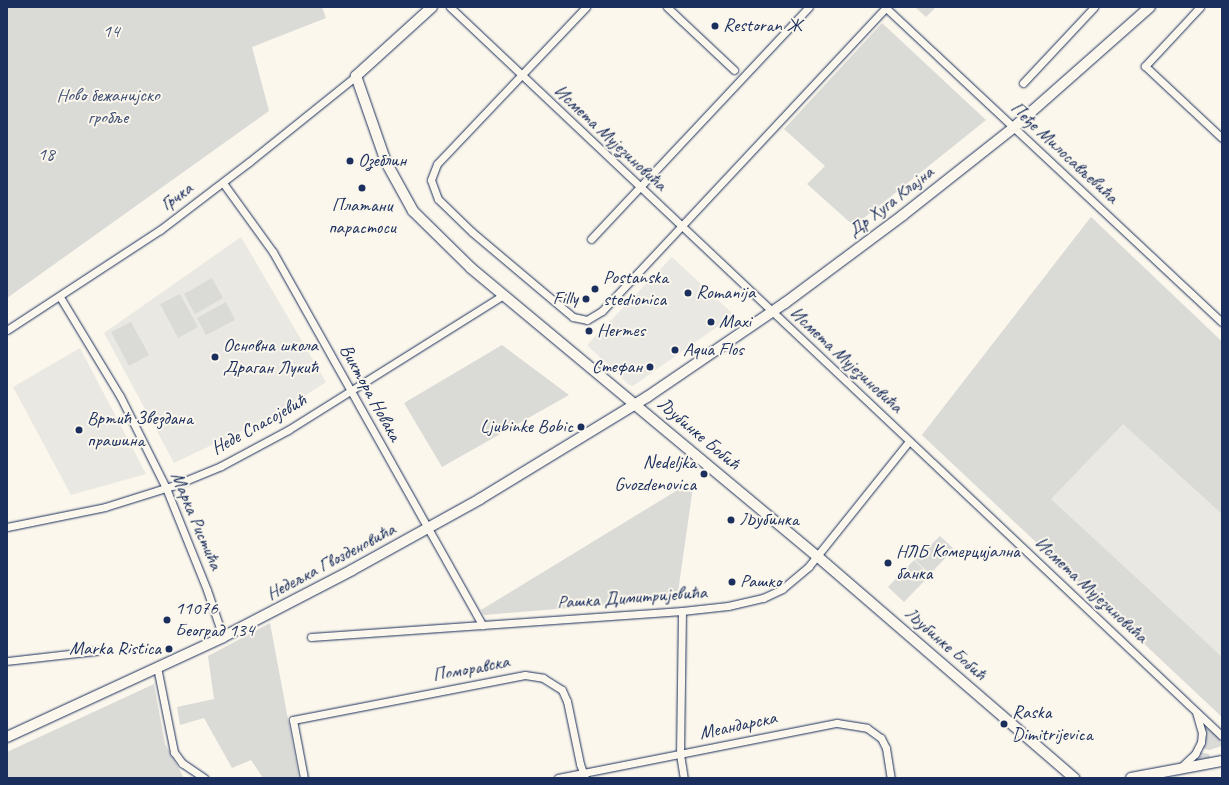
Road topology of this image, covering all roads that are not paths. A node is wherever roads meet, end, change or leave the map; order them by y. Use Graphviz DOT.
graph roads {
  1 [pos="432,7"];
  2 [pos="450,7"];
  3 [pos="586,7"];
  4 [pos="667,7"];
  5 [pos="809,7"];
  6 [pos="886,7"];
  7 [pos="1094,7"];
  8 [pos="1150,7"];
  9 [pos="1200,7"];
  10 [pos="734,70"];
  11 [pos="356,76"];
  12 [pos="520,76"];
  13 [pos="1023,82"];
  14 [pos="1013,128"];
  15 [pos="1222,138"];
  16 [pos="223,182"];
  17 [pos="640,187"];
  18 [pos="682,227"];
  19 [pos="591,239"];
  20 [pos="503,295"];
  21 [pos="60,297"];
  22 [pos="772,312"];
  23 [pos="1222,322"];
  24 [pos="7,330"];
  25 [pos="351,392"];
  26 [pos="636,404"];
  27 [pos="909,441"];
  28 [pos="166,488"];
  29 [pos="7,528"];
  30 [pos="428,529"];
  31 [pos="817,556"];
  32 [pos="682,611"];
  33 [pos="482,625"];
  34 [pos="223,637"];
  35 [pos="311,637"];
  36 [pos="96,651"];
  37 [pos="7,661"];
  38 [pos="157,667"];
  39 [pos="1194,708"];
  40 [pos="1222,736"];
  41 [pos="7,737"];
  42 [pos="680,754"];
  43 [pos="1222,761"];
  44 [pos="1180,768"];
  45 [pos="585,776"];
  46 [pos="204,778"];
  47 [pos="304,778"];
  48 [pos="558,778"];
  49 [pos="684,778"];
  50 [pos="892,778"];
  51 [pos="1074,778"];
  52 [pos="1131,778"];
  1 -- 11 [label="main road"];
  2 -- 12 [label="street, Исмета Мујезиновића"];
  3 -- 12 [label="street"];
  4 -- 10 [label="street"];
  5 -- 17 [label="street"];
  6 -- 14 [label="street, Пеђе Милосављевића"];
  6 -- 18 [label="street"];
  7 -- 13 [label="street"];
  8 -- 14 [label="main road, Др Хуга Клајна"];
  9 -- 15 [label="street"];
  11 -- 16 [label="street, Грчка"];
  11 -- 20 [label="main road, Љубинке Бобић"];
  12 -- 17 [label="street, Исмета Мујезиновића"];
  12 -- 18 [label="street"];
  14 -- 22 [label="main road, Др Хуга Клајна"];
  14 -- 23 [label="street, Пеђе Милосављевића"];
  16 -- 21 [label="street, Грчка"];
  16 -- 25 [label="street, Виктора Новака"];
  17 -- 18 [label="street, Исмета Мујезиновића"];
  17 -- 19 [label="street"];
  18 -- 22 [label="street, Исмета Мујезиновића"];
  20 -- 25 [label="street, Неде Спасојевић"];
  20 -- 26 [label="main road, Љубинке Бобић"];
  21 -- 24 [label="street, Грчка"];
  21 -- 28 [label="street, Марка Ристића"];
  22 -- 26 [label="main road, Др Хуга Клајна"];
  22 -- 27 [label="street, Исмета Мујезиновића"];
  25 -- 28 [label="street, Неде Спасојевић"];
  25 -- 30 [label="street, Виктора Новака"];
  26 -- 30 [label="main road, Недељка Гвозденовића"];
  26 -- 31 [label="main road, Љубинке Бобић"];
  27 -- 31 [label="street, Рашка Димитријевића"];
  27 -- 39 [label="street, Исмета Мујезиновића"];
  28 -- 29 [label="street, Неде Спасојевић"];
  28 -- 34 [label="street, Марка Ристића"];
  30 -- 33 [label="street, Виктора Новака"];
  30 -- 34 [label="main road, Недељка Гвозденовића"];
  31 -- 32 [label="street, Рашка Димитријевића"];
  31 -- 51 [label="main road, Љубинке Бобић"];
  32 -- 33 [label="street, Рашка Димитријевића"];
  32 -- 42 [label="street"];
  33 -- 35 [label="street, Рашка Димитријевића"];
  34 -- 38 [label="main road, Недељка Гвозденовића"];
  36 -- 37 [label="street"];
  38 -- 41 [label="main road, Недељка Гвозденовића"];
  38 -- 46 [label="street"];
  39 -- 40 [label="street, Исмета Мујезиновића"];
  39 -- 44 [label="street"];
  42 -- 45 [label="street, Меандарска"];
  42 -- 49 [label="street"];
  42 -- 50 [label="street, Меандарска"];
  43 -- 44 [label="main road"];
  44 -- 52 [label="main road"];
  45 -- 47 [label="street, Поморавска"];
  45 -- 48 [label="street, Меандарска"];
}
